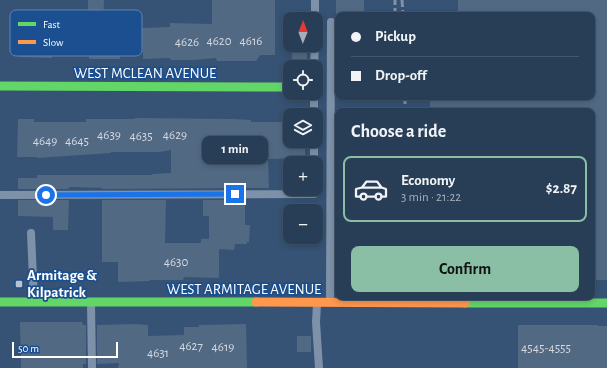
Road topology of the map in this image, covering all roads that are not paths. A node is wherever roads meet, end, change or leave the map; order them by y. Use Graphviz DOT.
graph roads {
  1 [pos="315,0"];
  2 [pos="315,12"];
  3 [pos="331,22"];
  4 [pos="0,86"];
  5 [pos="283,87"];
  6 [pos="283,194"];
  7 [pos="0,195"];
  8 [pos="31,233"];
  9 [pos="0,302"];
  10 [pos="34,302"];
  11 [pos="91,302"];
  12 [pos="317,303"];
  13 [pos="330,303"];
  14 [pos="607,303"];
  15 [pos="92,368"];
  16 [pos="320,368"];
  1 -- 2 [label="lane"];
  3 -- 13 [label="lane"];
  4 -- 5 [label="main road, WEST MCLEAN AVENUE"];
  6 -- 7 [label="lane"];
  8 -- 10 [label="lane"];
  9 -- 10 [label="main road, WEST ARMITAGE AVENUE"];
  10 -- 11 [label="main road, WEST ARMITAGE AVENUE"];
  11 -- 12 [label="main road, WEST ARMITAGE AVENUE"];
  11 -- 15 [label="lane"];
  12 -- 13 [label="main road, WEST ARMITAGE AVENUE"];
  12 -- 16 [label="lane"];
  13 -- 14 [label="main road, WEST ARMITAGE AVENUE"];
}
